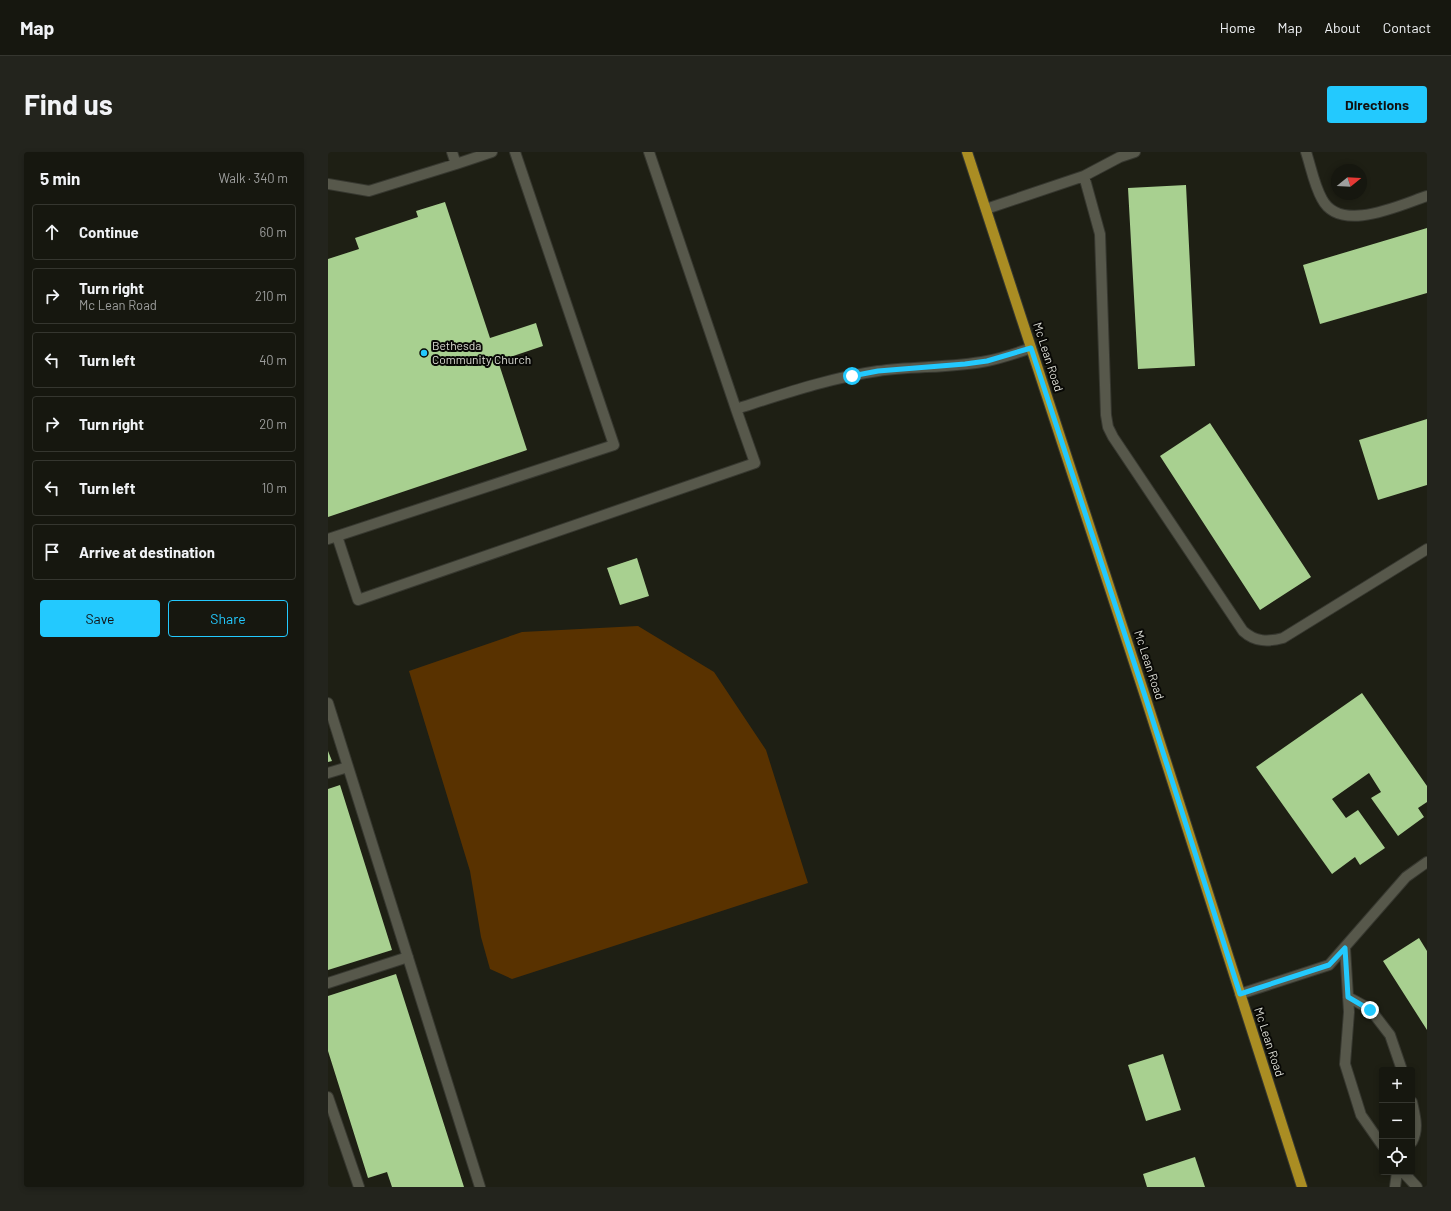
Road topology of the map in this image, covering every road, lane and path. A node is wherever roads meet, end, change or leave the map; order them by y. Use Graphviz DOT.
graph roads {
  1 [pos="452,152"];
  2 [pos="492,152"];
  3 [pos="515,152"];
  4 [pos="649,152"];
  5 [pos="967,152"];
  6 [pos="1135,152"];
  7 [pos="1306,152"];
  8 [pos="456,164"];
  9 [pos="1084,176"];
  10 [pos="328,184"];
  11 [pos="1427,196"];
  12 [pos="986,209"];
  13 [pos="1031,348"];
  14 [pos="736,409"];
  15 [pos="332,538"];
  16 [pos="1427,549"];
  17 [pos="328,703"];
  18 [pos="348,767"];
  19 [pos="328,773"];
  20 [pos="1427,862"];
  21 [pos="1345,948"];
  22 [pos="408,957"];
  23 [pos="328,983"];
  24 [pos="1240,994"];
  25 [pos="1348,997"];
  26 [pos="1401,1067"];
  27 [pos="328,1097"];
  28 [pos="1412,1103"];
  29 [pos="1414,1139"];
  30 [pos="1379,1141"];
  31 [pos="1397,1175"];
  32 [pos="1406,1175"];
  33 [pos="359,1187"];
  34 [pos="480,1187"];
  35 [pos="1302,1187"];
  36 [pos="1395,1187"];
  37 [pos="1417,1187"];
  1 -- 8 [label="lane"];
  2 -- 8 [label="lane"];
  3 -- 15 [label="lane"];
  4 -- 14 [label="lane"];
  5 -- 12 [label="main road, Mc Lean Road"];
  6 -- 9 [label="lane"];
  7 -- 11 [label="lane"];
  8 -- 10 [label="lane"];
  9 -- 12 [label="lane"];
  9 -- 16 [label="lane"];
  12 -- 13 [label="main road, Mc Lean Road"];
  13 -- 14 [label="lane"];
  13 -- 24 [label="main road, Mc Lean Road"];
  14 -- 15 [label="lane"];
  17 -- 18 [label="lane"];
  18 -- 19 [label="lane"];
  18 -- 22 [label="lane"];
  20 -- 21 [label="lane"];
  21 -- 24 [label="lane"];
  21 -- 25 [label="lane"];
  22 -- 23 [label="lane"];
  22 -- 34 [label="lane"];
  24 -- 35 [label="main road, Mc Lean Road"];
  25 -- 26 [label="lane"];
  25 -- 30 [label="lane"];
  27 -- 33 [label="lane"];
  28 -- 29 [label="lane"];
  31 -- 36 [label="lane"];
  32 -- 37 [label="lane"];
}
